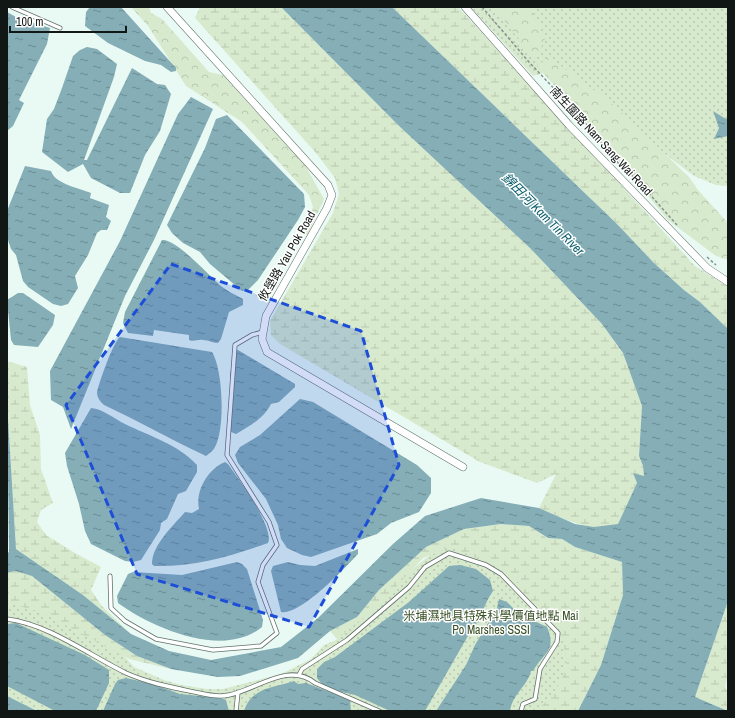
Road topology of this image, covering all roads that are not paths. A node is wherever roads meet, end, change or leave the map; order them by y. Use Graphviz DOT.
graph roads {
  1 [pos="12,7"];
  2 [pos="167,7"];
  3 [pos="465,7"];
  4 [pos="60,28"];
  5 [pos="728,282"];
  6 [pos="263,332"];
  7 [pos="463,467"];
  8 [pos="110,576"];
  9 [pos="7,619"];
  10 [pos="299,675"];
  11 [pos="238,692"];
  12 [pos="236,711"];
  13 [pos="379,711"];
  14 [pos="521,711"];
  1 -- 4 [label="lane"];
  2 -- 6 [label="street, 攸壆路 Yau Pok Road"];
  3 -- 5 [label="street, 南生圍路 Nam Sang Wai Road"];
  6 -- 7 [label="street, 攸壆路 Yau Pok Road"];
  6 -- 8 [label="lane"];
  9 -- 11 [label="lane"];
  10 -- 11 [label="lane"];
  10 -- 13 [label="lane"];
  10 -- 14 [label="lane"];
  11 -- 12 [label="lane"];
}
